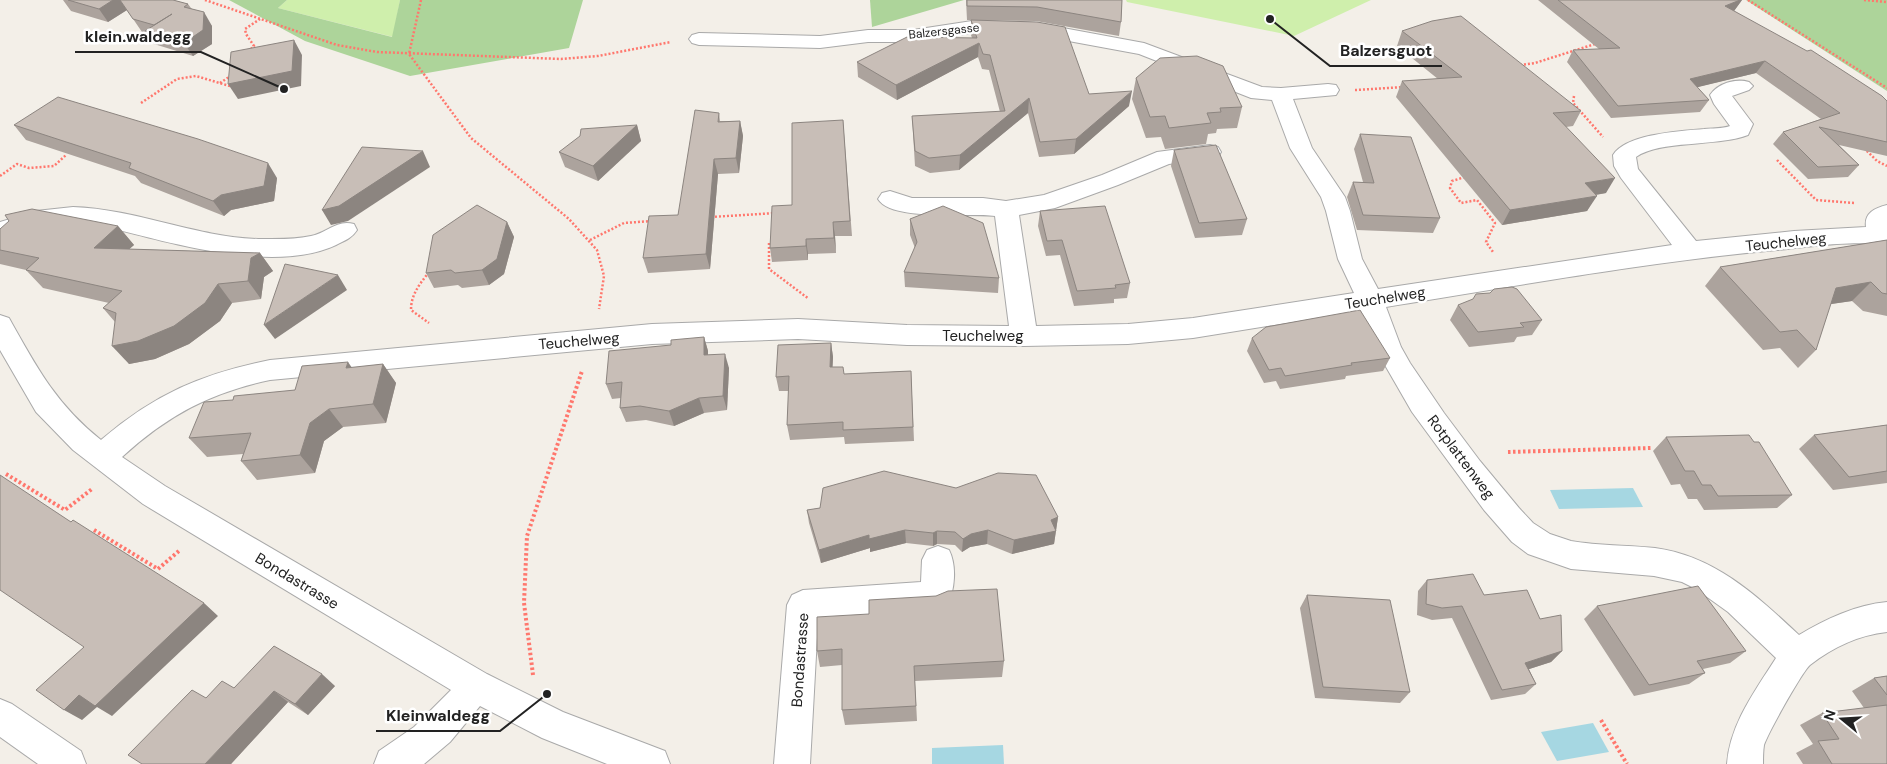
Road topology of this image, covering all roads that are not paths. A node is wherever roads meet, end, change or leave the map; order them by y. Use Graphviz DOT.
graph roads {
  1 [pos="699,39"];
  2 [pos="1742,86"];
  3 [pos="1328,90"];
  4 [pos="1281,94"];
  5 [pos="1218,151"];
  6 [pos="890,199"];
  7 [pos="1006,209"];
  8 [pos="1885,225"];
  9 [pos="345,230"];
  10 [pos="0,232"];
  11 [pos="1690,251"];
  12 [pos="1370,300"];
  13 [pos="0,325"];
  14 [pos="1024,336"];
  15 [pos="102,457"];
  16 [pos="938,560"];
  17 [pos="1887,617"];
  18 [pos="1797,655"];
  19 [pos="475,686"];
  20 [pos="0,716"];
  21 [pos="68,764"];
  22 [pos="392,764"];
  23 [pos="652,764"];
  24 [pos="792,764"];
  25 [pos="1745,764"];
  1 -- 4 [label="street, Balzersgasse"];
  2 -- 11 [label="street"];
  3 -- 4 [label="street, Balzersgasse"];
  4 -- 12 [label="street, Rotplattenweg"];
  5 -- 7 [label="street"];
  6 -- 7 [label="street"];
  7 -- 14 [label="street"];
  8 -- 11 [label="street, Teuchelweg"];
  9 -- 10 [label="street"];
  11 -- 12 [label="street, Teuchelweg"];
  12 -- 14 [label="street, Teuchelweg"];
  12 -- 18 [label="street, Rotplattenweg"];
  13 -- 15 [label="street, Bondastrasse"];
  14 -- 15 [label="street, Teuchelweg"];
  15 -- 19 [label="street, Bondastrasse"];
  16 -- 24 [label="street, Bondastrasse"];
  17 -- 18 [label="street"];
  18 -- 25 [label="street"];
  19 -- 22 [label="street"];
  19 -- 23 [label="street, Bondastrasse"];
  20 -- 21 [label="street"];
}
